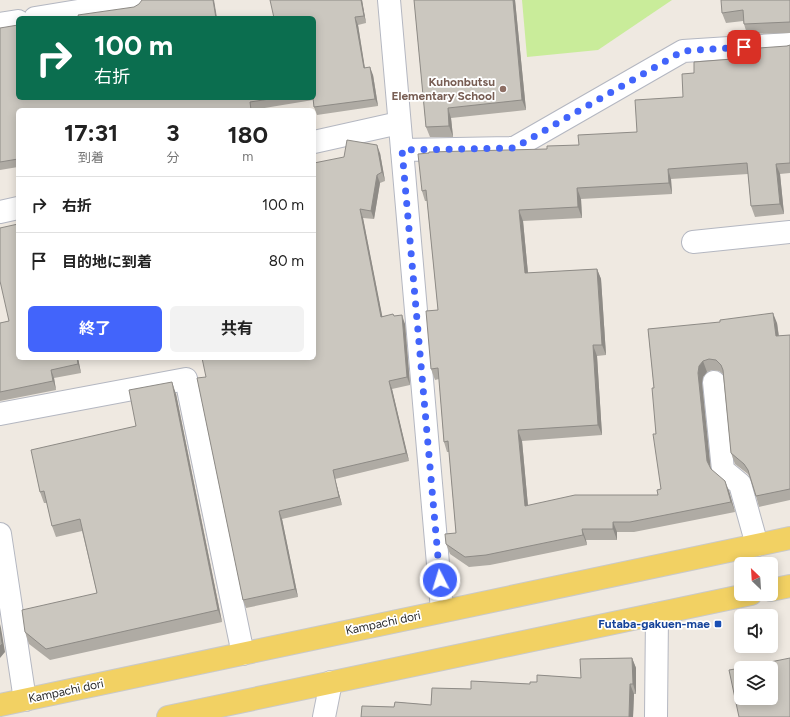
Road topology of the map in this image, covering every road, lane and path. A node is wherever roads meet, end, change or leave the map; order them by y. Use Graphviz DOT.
graph roads {
  1 [pos="134,0"];
  2 [pos="389,0"];
  3 [pos="47,16"];
  4 [pos="16,21"];
  5 [pos="0,24"];
  6 [pos="790,44"];
  7 [pos="399,123"];
  8 [pos="316,142"];
  9 [pos="402,150"];
  10 [pos="16,208"];
  11 [pos="0,212"];
  12 [pos="790,232"];
  13 [pos="693,242"];
  14 [pos="714,382"];
  15 [pos="0,414"];
  16 [pos="0,534"];
  17 [pos="790,538"];
  18 [pos="757,545"];
  19 [pos="790,586"];
  20 [pos="778,589"];
  21 [pos="734,598"];
  22 [pos="442,610"];
  23 [pos="657,614"];
  24 [pos="243,654"];
  25 [pos="331,682"];
  26 [pos="25,700"];
  27 [pos="0,705"];
  28 [pos="168,717"];
  29 [pos="324,717"];
  30 [pos="656,717"];
  1 -- 3 [label="street"];
  2 -- 7 [label="street"];
  4 -- 5 [label="street"];
  6 -- 9 [label="street"];
  7 -- 8 [label="street"];
  7 -- 9 [label="street"];
  9 -- 22 [label="street"];
  10 -- 11 [label="street"];
  12 -- 13 [label="street"];
  14 -- 18 [label="street"];
  15 -- 24 [label="street"];
  16 -- 26 [label="street"];
  17 -- 18 [label="main road, Kampachi dori"];
  18 -- 22 [label="main road, Kampachi dori"];
  19 -- 20 [label="main road"];
  21 -- 23 [label="main road"];
  22 -- 24 [label="main road, Kampachi dori"];
  23 -- 25 [label="main road"];
  23 -- 30 [label="street"];
  24 -- 26 [label="main road, Kampachi dori"];
  25 -- 28 [label="main road"];
  25 -- 29 [label="street"];
  26 -- 27 [label="main road, Kampachi dori"];
}
